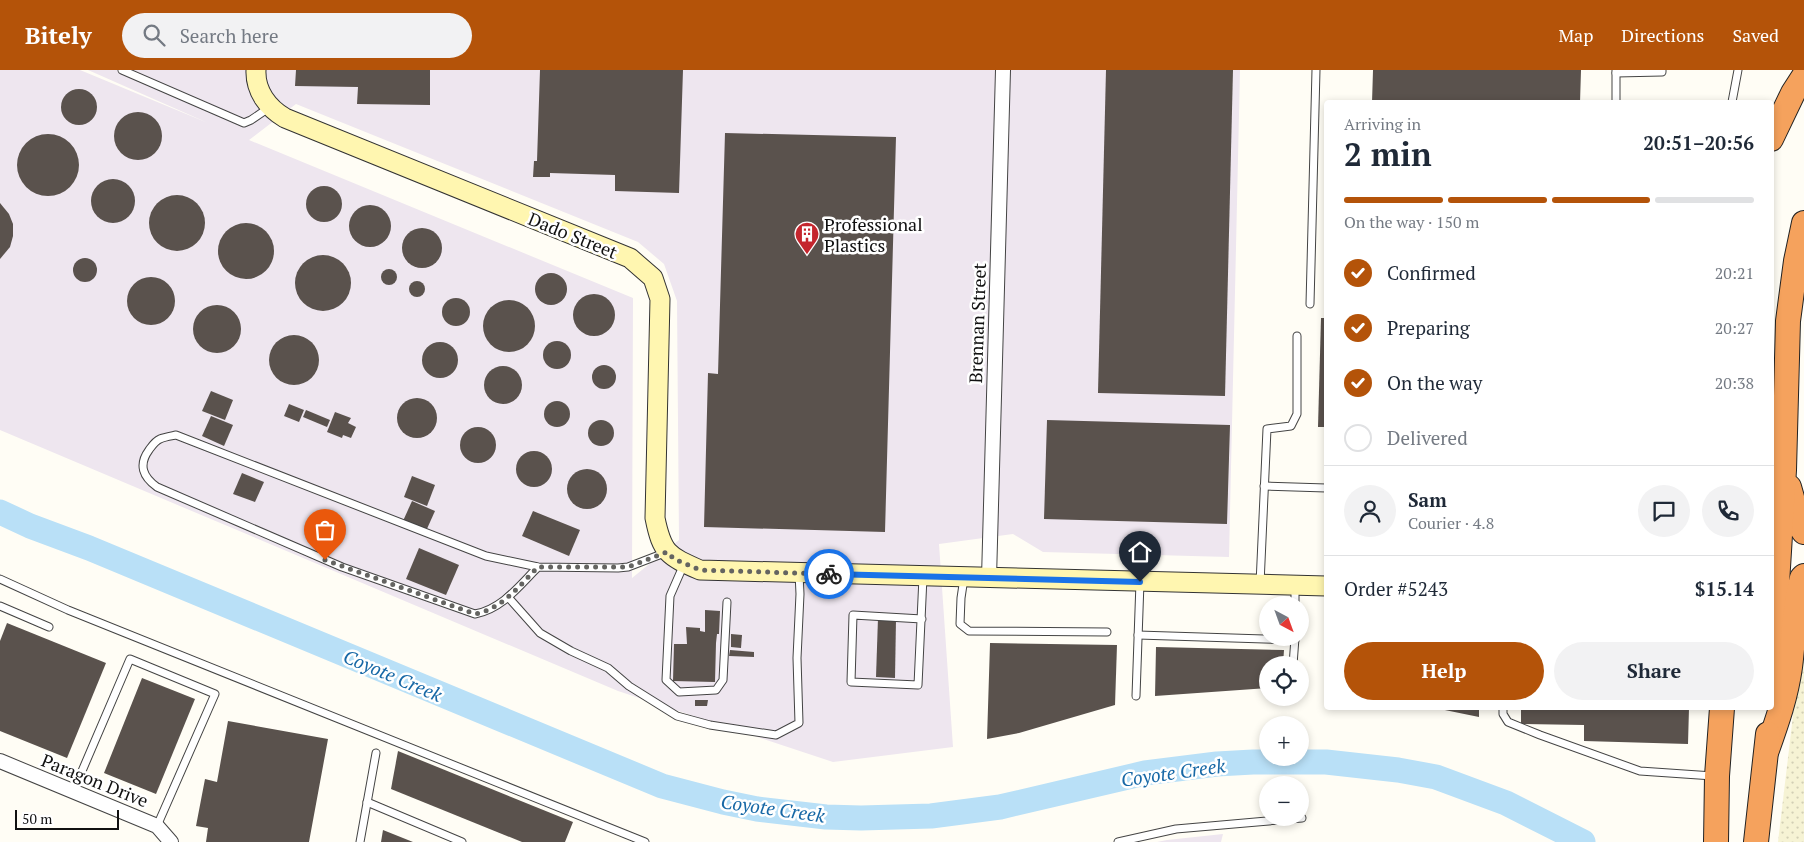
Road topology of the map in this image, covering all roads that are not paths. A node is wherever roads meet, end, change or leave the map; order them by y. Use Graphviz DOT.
graph roads {
  1 [pos="122,70"];
  2 [pos="256,70"];
  3 [pos="1003,70"];
  4 [pos="1316,70"];
  5 [pos="1662,70"];
  6 [pos="1738,70"];
  7 [pos="1616,72"];
  8 [pos="1804,76"];
  9 [pos="1616,100"];
  10 [pos="1732,100"];
  11 [pos="270,107"];
  12 [pos="1774,133"];
  13 [pos="1804,223"];
  14 [pos="1310,304"];
  15 [pos="1297,336"];
  16 [pos="1784,470"];
  17 [pos="1264,486"];
  18 [pos="1324,488"];
  19 [pos="1804,532"];
  20 [pos="667,552"];
  21 [pos="684,564"];
  22 [pos="538,567"];
  23 [pos="799,573"];
  24 [pos="924,576"];
  25 [pos="1804,576"];
  26 [pos="964,577"];
  27 [pos="989,578"];
  28 [pos="0,579"];
  29 [pos="1140,582"];
  30 [pos="1260,584"];
  31 [pos="1295,585"];
  32 [pos="1324,586"];
  33 [pos="1295,596"];
  34 [pos="508,597"];
  35 [pos="727,602"];
  36 [pos="0,606"];
  37 [pos="922,619"];
  38 [pos="49,627"];
  39 [pos="1107,632"];
  40 [pos="1774,632"];
  41 [pos="1138,635"];
  42 [pos="1259,637"];
  43 [pos="1136,696"];
  44 [pos="1503,710"];
  45 [pos="1722,710"];
  46 [pos="1770,710"];
  47 [pos="1767,750"];
  48 [pos="376,753"];
  49 [pos="0,761"];
  50 [pos="1717,776"];
  51 [pos="73,792"];
  52 [pos="367,802"];
  53 [pos="1259,822"];
  54 [pos="157,826"];
  55 [pos="1716,841"];
  56 [pos="170,842"];
  57 [pos="360,842"];
  58 [pos="462,842"];
  59 [pos="645,842"];
  60 [pos="1118,842"];
  61 [pos="1756,842"];
  1 -- 11 [label="lane"];
  2 -- 11 [label="street, Dado Street"];
  3 -- 27 [label="street, Brennan Street"];
  4 -- 14 [label="lane"];
  5 -- 7 [label="lane"];
  6 -- 10 [label="lane"];
  7 -- 9 [label="lane"];
  8 -- 12 [label="highway"];
  11 -- 20 [label="street, Dado Street"];
  13 -- 16 [label="highway"];
  15 -- 17 [label="lane"];
  16 -- 19 [label="highway"];
  16 -- 40 [label="highway"];
  17 -- 18 [label="lane"];
  17 -- 30 [label="lane"];
  20 -- 21 [label="street"];
  20 -- 22 [label="lane"];
  21 -- 23 [label="street"];
  21 -- 35 [label="lane"];
  22 -- 34 [label="lane"];
  22 -- 34 [label="lane"];
  23 -- 24 [label="street"];
  23 -- 34 [label="lane"];
  24 -- 26 [label="street"];
  24 -- 37 [label="lane"];
  25 -- 47 [label="highway"];
  26 -- 27 [label="street"];
  26 -- 39 [label="lane"];
  27 -- 29 [label="street"];
  28 -- 59 [label="lane"];
  29 -- 30 [label="street"];
  29 -- 41 [label="lane"];
  30 -- 31 [label="street"];
  31 -- 32 [label="street"];
  31 -- 33 [label="lane"];
  36 -- 38 [label="lane"];
  37 -- 37 [label="lane"];
  41 -- 42 [label="lane"];
  41 -- 43 [label="lane"];
  44 -- 50 [label="lane"];
  45 -- 50 [label="highway"];
  46 -- 47 [label="highway"];
  47 -- 61 [label="highway"];
  48 -- 52 [label="lane"];
  49 -- 51 [label="street, Paragon Drive"];
  50 -- 55 [label="highway"];
  51 -- 54 [label="street, Paragon Drive"];
  51 -- 54 [label="lane"];
  52 -- 57 [label="lane"];
  52 -- 58 [label="lane"];
  53 -- 60 [label="lane"];
  54 -- 56 [label="street, Paragon Drive"];
}
